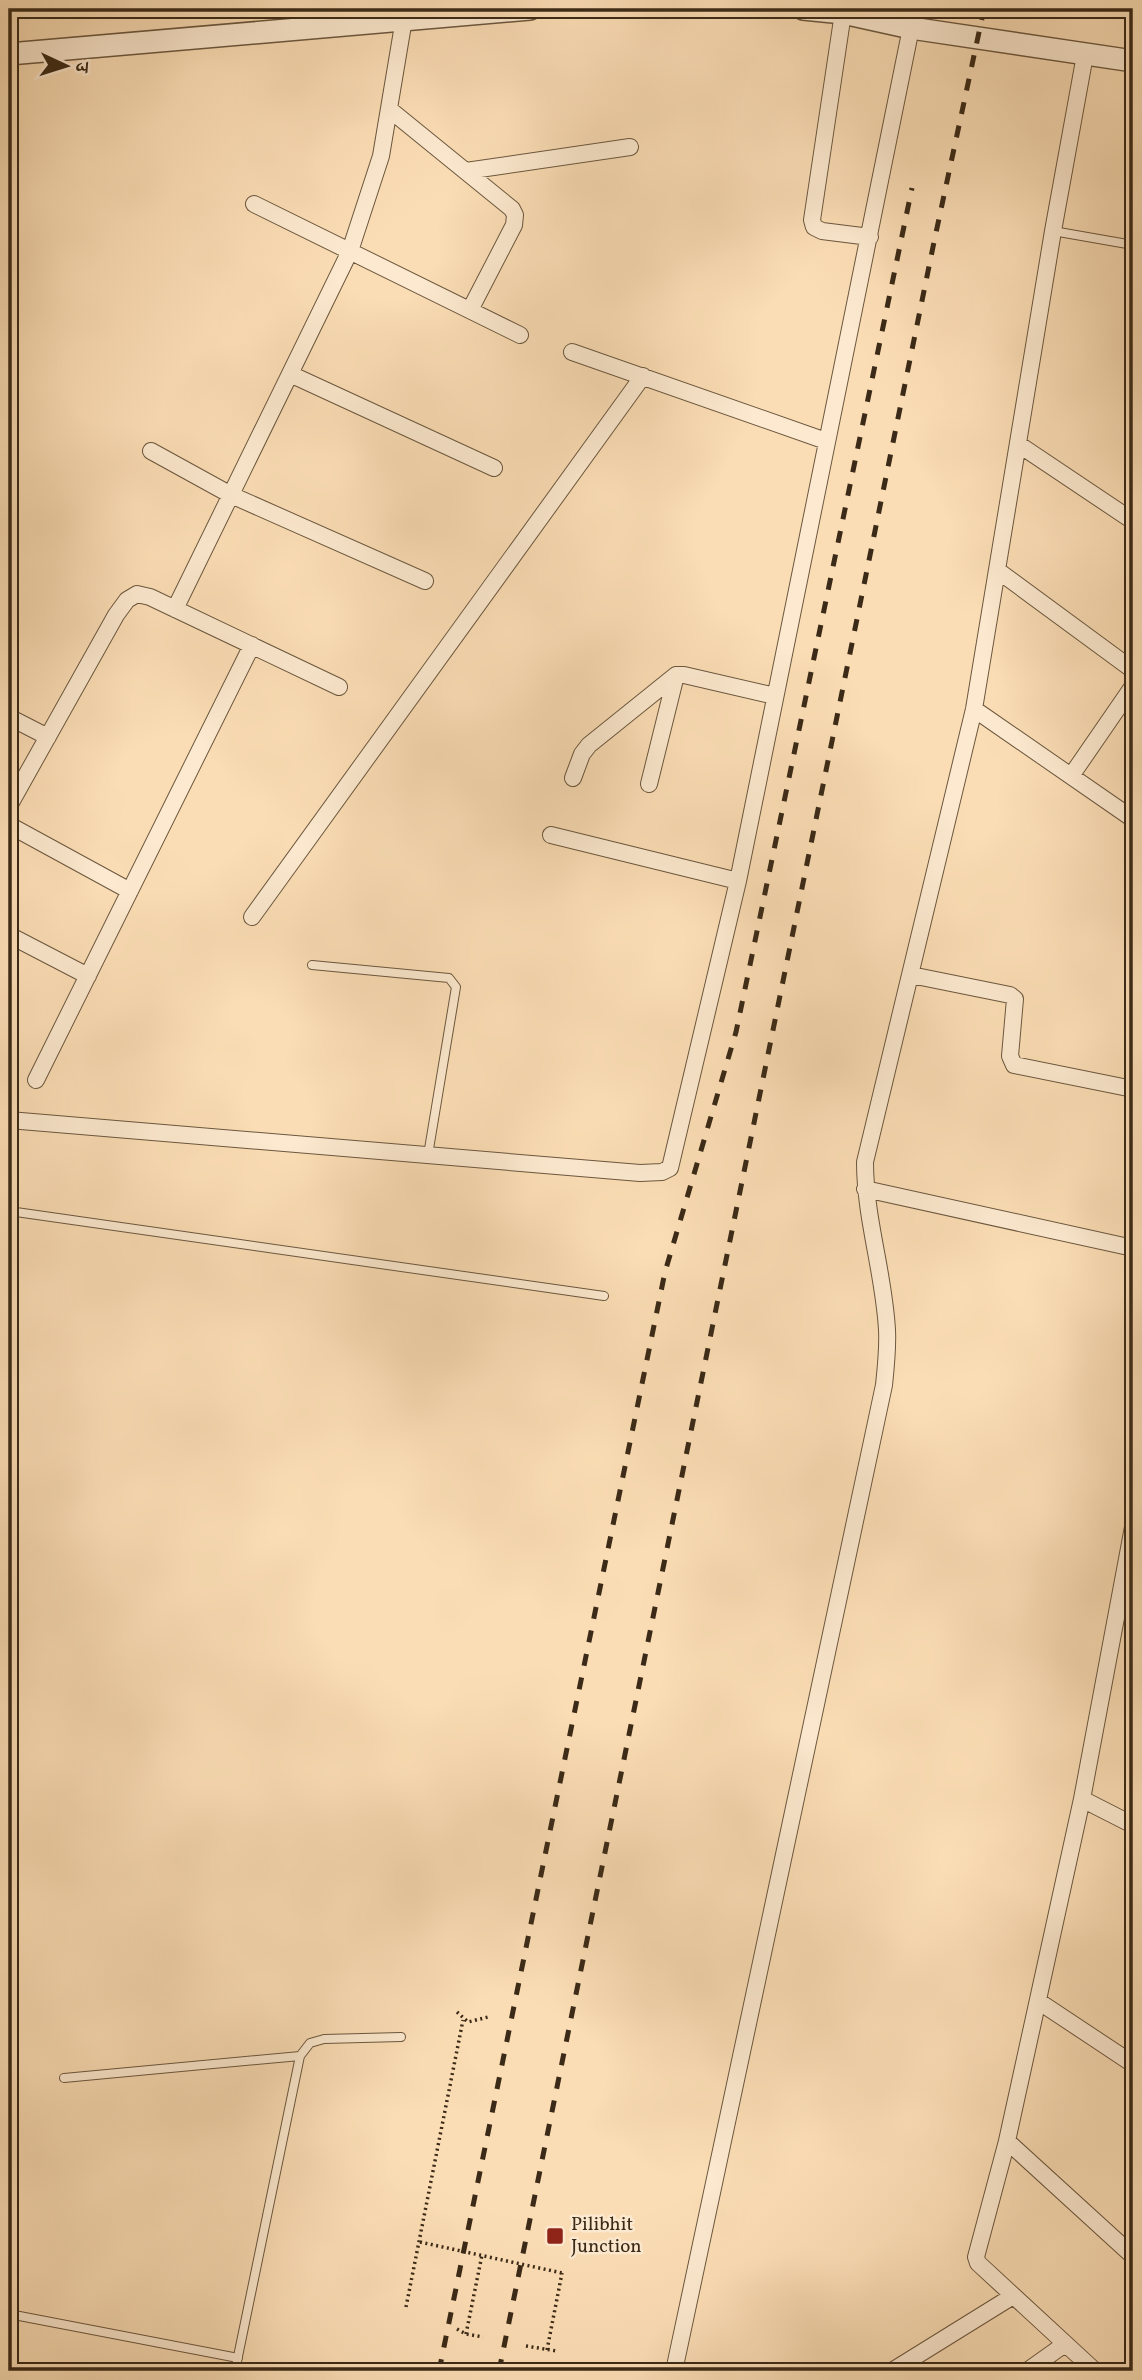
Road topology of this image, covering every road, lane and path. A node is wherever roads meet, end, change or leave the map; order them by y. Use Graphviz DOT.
graph roads {
  1 [pos="530,9"];
  2 [pos="803,9"];
  3 [pos="843,13"];
  4 [pos="404,19"];
  5 [pos="911,28"];
  6 [pos="9,54"];
  7 [pos="1084,55"];
  8 [pos="1133,61"];
  9 [pos="389,109"];
  10 [pos="630,147"];
  11 [pos="466,171"];
  12 [pos="254,204"];
  13 [pos="1053,230"];
  14 [pos="870,237"];
  15 [pos="1133,245"];
  16 [pos="350,251"];
  17 [pos="470,310"];
  18 [pos="520,335"];
  19 [pos="572,352"];
  20 [pos="290,374"];
  21 [pos="643,376"];
  22 [pos="826,441"];
  23 [pos="1018,444"];
  24 [pos="151,451"];
  25 [pos="494,468"];
  26 [pos="231,495"];
  27 [pos="1133,522"];
  28 [pos="997,570"];
  29 [pos="425,581"];
  30 [pos="175,609"];
  31 [pos="252,645"];
  32 [pos="1133,670"];
  33 [pos="676,675"];
  34 [pos="339,687"];
  35 [pos="1133,687"];
  36 [pos="775,696"];
  37 [pos="974,709"];
  38 [pos="9,718"];
  39 [pos="48,737"];
  40 [pos="1071,776"];
  41 [pos="573,778"];
  42 [pos="649,784"];
  43 [pos="9,806"];
  44 [pos="1133,819"];
  45 [pos="9,825"];
  46 [pos="551,835"];
  47 [pos="738,881"];
  48 [pos="130,891"];
  49 [pos="252,917"];
  50 [pos="9,935"];
  51 [pos="312,965"];
  52 [pos="911,975"];
  53 [pos="88,976"];
  54 [pos="36,1080"];
  55 [pos="1133,1089"];
  56 [pos="9,1120"];
  57 [pos="428,1155"];
  58 [pos="865,1189"];
  59 [pos="9,1211"];
  60 [pos="1133,1248"];
  61 [pos="604,1296"];
  62 [pos="1133,1527"];
  63 [pos="1082,1799"];
  64 [pos="1133,1825"];
  65 [pos="1038,2001"];
  66 [pos="457,2012"];
  67 [pos="488,2017"];
  68 [pos="463,2020"];
  69 [pos="401,2037"];
  70 [pos="300,2056"];
  71 [pos="1133,2063"];
  72 [pos="64,2078"];
  73 [pos="1007,2141"];
  74 [pos="420,2242"];
  75 [pos="482,2255"];
  76 [pos="1133,2256"];
  77 [pos="1013,2296"];
  78 [pos="406,2306"];
  79 [pos="9,2314"];
  80 [pos="457,2329"];
  81 [pos="466,2334"];
  82 [pos="483,2337"];
  83 [pos="1065,2344"];
  84 [pos="526,2346"];
  85 [pos="547,2350"];
  86 [pos="557,2351"];
  87 [pos="238,2358"];
  88 [pos="235,2371"];
  89 [pos="674,2371"];
  90 [pos="892,2371"];
  91 [pos="1027,2371"];
  92 [pos="1095,2371"];
  1 -- 4 [label="street"];
  2 -- 3 [label="street"];
  3 -- 5 [label="street"];
  3 -- 14 [label="street"];
  4 -- 6 [label="street"];
  4 -- 9 [label="street"];
  5 -- 7 [label="street"];
  5 -- 14 [label="street"];
  7 -- 8 [label="street"];
  7 -- 13 [label="street"];
  9 -- 11 [label="street"];
  9 -- 16 [label="street"];
  10 -- 11 [label="street"];
  11 -- 17 [label="street"];
  12 -- 16 [label="street"];
  13 -- 15 [label="lane"];
  13 -- 23 [label="street"];
  14 -- 22 [label="street"];
  16 -- 17 [label="street"];
  16 -- 20 [label="street"];
  17 -- 18 [label="street"];
  19 -- 21 [label="street"];
  20 -- 25 [label="street"];
  20 -- 26 [label="street"];
  21 -- 22 [label="street"];
  21 -- 49 [label="street"];
  22 -- 36 [label="street"];
  23 -- 27 [label="street"];
  23 -- 28 [label="street"];
  24 -- 26 [label="street"];
  26 -- 29 [label="street"];
  26 -- 30 [label="street"];
  28 -- 32 [label="street"];
  28 -- 37 [label="street"];
  30 -- 31 [label="street"];
  30 -- 39 [label="street"];
  31 -- 34 [label="street"];
  31 -- 48 [label="street"];
  33 -- 36 [label="street"];
  33 -- 41 [label="street"];
  33 -- 42 [label="street"];
  35 -- 40 [label="street"];
  36 -- 47 [label="street"];
  37 -- 40 [label="street"];
  37 -- 52 [label="street"];
  38 -- 39 [label="street"];
  39 -- 43 [label="street"];
  40 -- 44 [label="street"];
  45 -- 48 [label="street"];
  46 -- 47 [label="street"];
  47 -- 57 [label="street"];
  48 -- 53 [label="street"];
  50 -- 53 [label="street"];
  51 -- 57 [label="lane"];
  52 -- 55 [label="street"];
  52 -- 58 [label="street"];
  53 -- 54 [label="street"];
  56 -- 57 [label="street"];
  58 -- 60 [label="street"];
  58 -- 89 [label="street"];
  59 -- 61 [label="lane"];
  62 -- 63 [label="street"];
  63 -- 64 [label="street"];
  63 -- 65 [label="street"];
  65 -- 71 [label="street"];
  65 -- 73 [label="street"];
  66 -- 67 [label="path"];
  68 -- 74 [label="path"];
  69 -- 70 [label="lane"];
  70 -- 72 [label="lane"];
  70 -- 87 [label="lane"];
  73 -- 76 [label="street"];
  73 -- 77 [label="street"];
  74 -- 75 [label="path, bridge"];
  74 -- 78 [label="path"];
  75 -- 81 [label="path"];
  75 -- 85 [label="path, bridge"];
  77 -- 83 [label="street"];
  77 -- 90 [label="street"];
  79 -- 87 [label="lane"];
  80 -- 81 [label="path"];
  81 -- 82 [label="path"];
  83 -- 91 [label="street"];
  83 -- 92 [label="street"];
  84 -- 85 [label="path"];
  85 -- 86 [label="path"];
  87 -- 88 [label="lane"];
}
